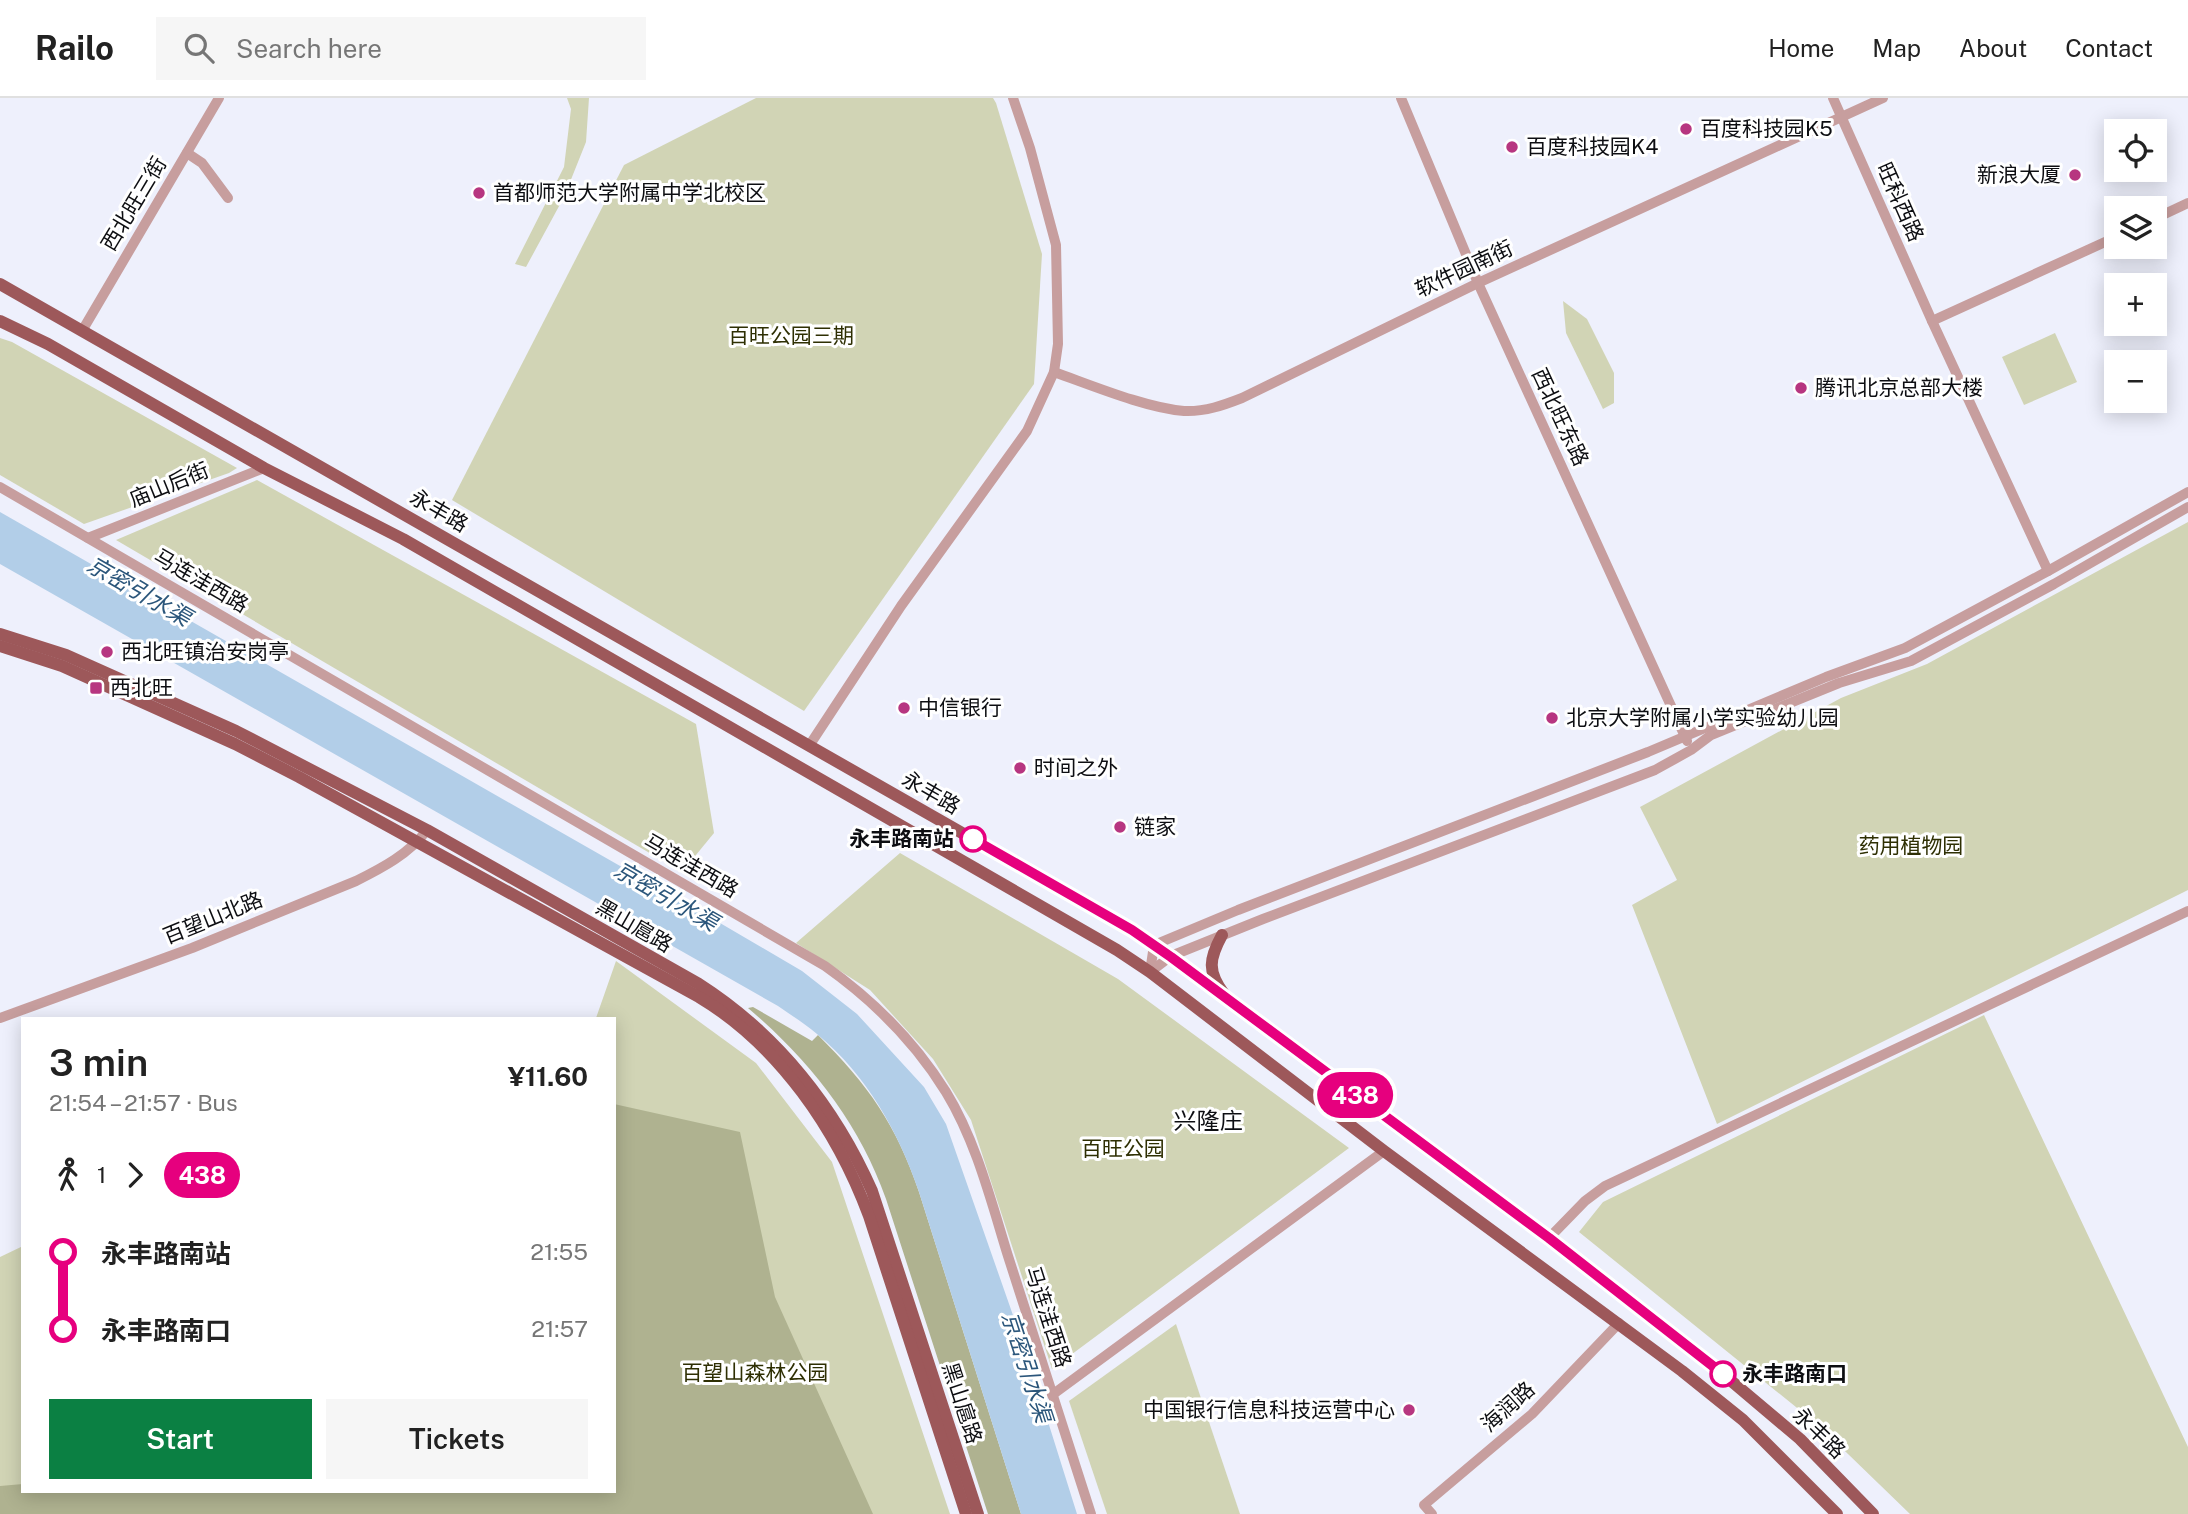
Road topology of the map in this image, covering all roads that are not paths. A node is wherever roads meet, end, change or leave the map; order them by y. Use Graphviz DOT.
graph roads {
  1 [pos="219,98"];
  2 [pos="1013,98"];
  3 [pos="1401,98"];
  4 [pos="1833,98"];
  5 [pos="1883,98"];
  6 [pos="1841,117"];
  7 [pos="187,153"];
  8 [pos="228,198"];
  9 [pos="2188,203"];
  10 [pos="2167,213"];
  11 [pos="2104,243"];
  12 [pos="1478,283"];
  13 [pos="0,284"];
  14 [pos="0,321"];
  15 [pos="1933,321"];
  16 [pos="82,331"];
  17 [pos="1054,372"];
  18 [pos="264,468"];
  19 [pos="0,487"];
  20 [pos="2188,492"];
  21 [pos="2188,507"];
  22 [pos="418,521"];
  23 [pos="88,538"];
  24 [pos="447,538"];
  25 [pos="407,542"];
  26 [pos="434,557"];
  27 [pos="2048,571"];
  28 [pos="0,634"];
  29 [pos="0,646"];
  30 [pos="1685,736"];
  31 [pos="809,746"];
  32 [pos="1691,750"];
  33 [pos="427,830"];
  34 [pos="418,842"];
  35 [pos="2188,911"];
  36 [pos="1222,935"];
  37 [pos="1154,944"];
  38 [pos="1171,957"];
  39 [pos="1150,972"];
  40 [pos="1230,1003"];
  41 [pos="0,1018"];
  42 [pos="1384,1151"];
  43 [pos="1549,1238"];
  44 [pos="1619,1323"];
  45 [pos="1052,1395"];
  46 [pos="966,1514"];
  47 [pos="978,1514"];
  48 [pos="1091,1514"];
  49 [pos="1432,1514"];
  50 [pos="1837,1514"];
  51 [pos="1872,1514"];
  1 -- 7 [label="street, 西北旺三街"];
  2 -- 17 [label="street"];
  3 -- 12 [label="street, 西北旺东路"];
  4 -- 6 [label="street, 旺科西路"];
  5 -- 6 [label="street, 软件园南街"];
  6 -- 12 [label="street, 软件园南街"];
  6 -- 15 [label="street, 旺科西路"];
  7 -- 8 [label="street"];
  7 -- 16 [label="street, 西北旺三街"];
  9 -- 10 [label="street"];
  11 -- 15 [label="street"];
  12 -- 17 [label="street, 软件园南街"];
  12 -- 30 [label="street, 西北旺东路"];
  13 -- 16 [label="main road, 永丰路"];
  14 -- 18 [label="main road, 永丰路"];
  15 -- 27 [label="street, 旺科西路"];
  16 -- 22 [label="main road, 永丰路"];
  17 -- 31 [label="street"];
  18 -- 23 [label="street, 庙山后街"];
  18 -- 25 [label="main road, 永丰路"];
  19 -- 23 [label="street, 马连洼西路"];
  20 -- 27 [label="street"];
  21 -- 32 [label="street"];
  22 -- 24 [label="main road, 永丰路"];
  22 -- 25 [label="main road"];
  23 -- 45 [label="street, 马连洼西路"];
  24 -- 26 [label="main road"];
  24 -- 31 [label="main road, 永丰路"];
  25 -- 26 [label="main road, 永丰路"];
  26 -- 39 [label="main road, 永丰路"];
  27 -- 30 [label="street"];
  28 -- 33 [label="main road, 黑山扈路"];
  29 -- 34 [label="main road, 黑山扈路"];
  30 -- 32 [label="street, 西北旺东路"];
  30 -- 37 [label="street"];
  31 -- 37 [label="main road, 永丰路"];
  32 -- 36 [label="street"];
  33 -- 34 [label="street, 百望山北路"];
  33 -- 47 [label="main road, 黑山扈路"];
  34 -- 41 [label="street, 百望山北路"];
  34 -- 46 [label="main road, 黑山扈路"];
  35 -- 43 [label="street"];
  36 -- 38 [label="street"];
  36 -- 40 [label="main road"];
  37 -- 38 [label="main road, 永丰路"];
  37 -- 39 [label="street"];
  38 -- 39 [label="street"];
  38 -- 40 [label="main road, 永丰路"];
  39 -- 42 [label="main road, 永丰路"];
  40 -- 43 [label="main road, 永丰路"];
  42 -- 44 [label="main road, 永丰路"];
  42 -- 45 [label="street"];
  43 -- 51 [label="main road, 永丰路"];
  44 -- 49 [label="street, 海润路"];
  44 -- 50 [label="main road, 永丰路"];
  45 -- 48 [label="street, 马连洼西路"];
}
